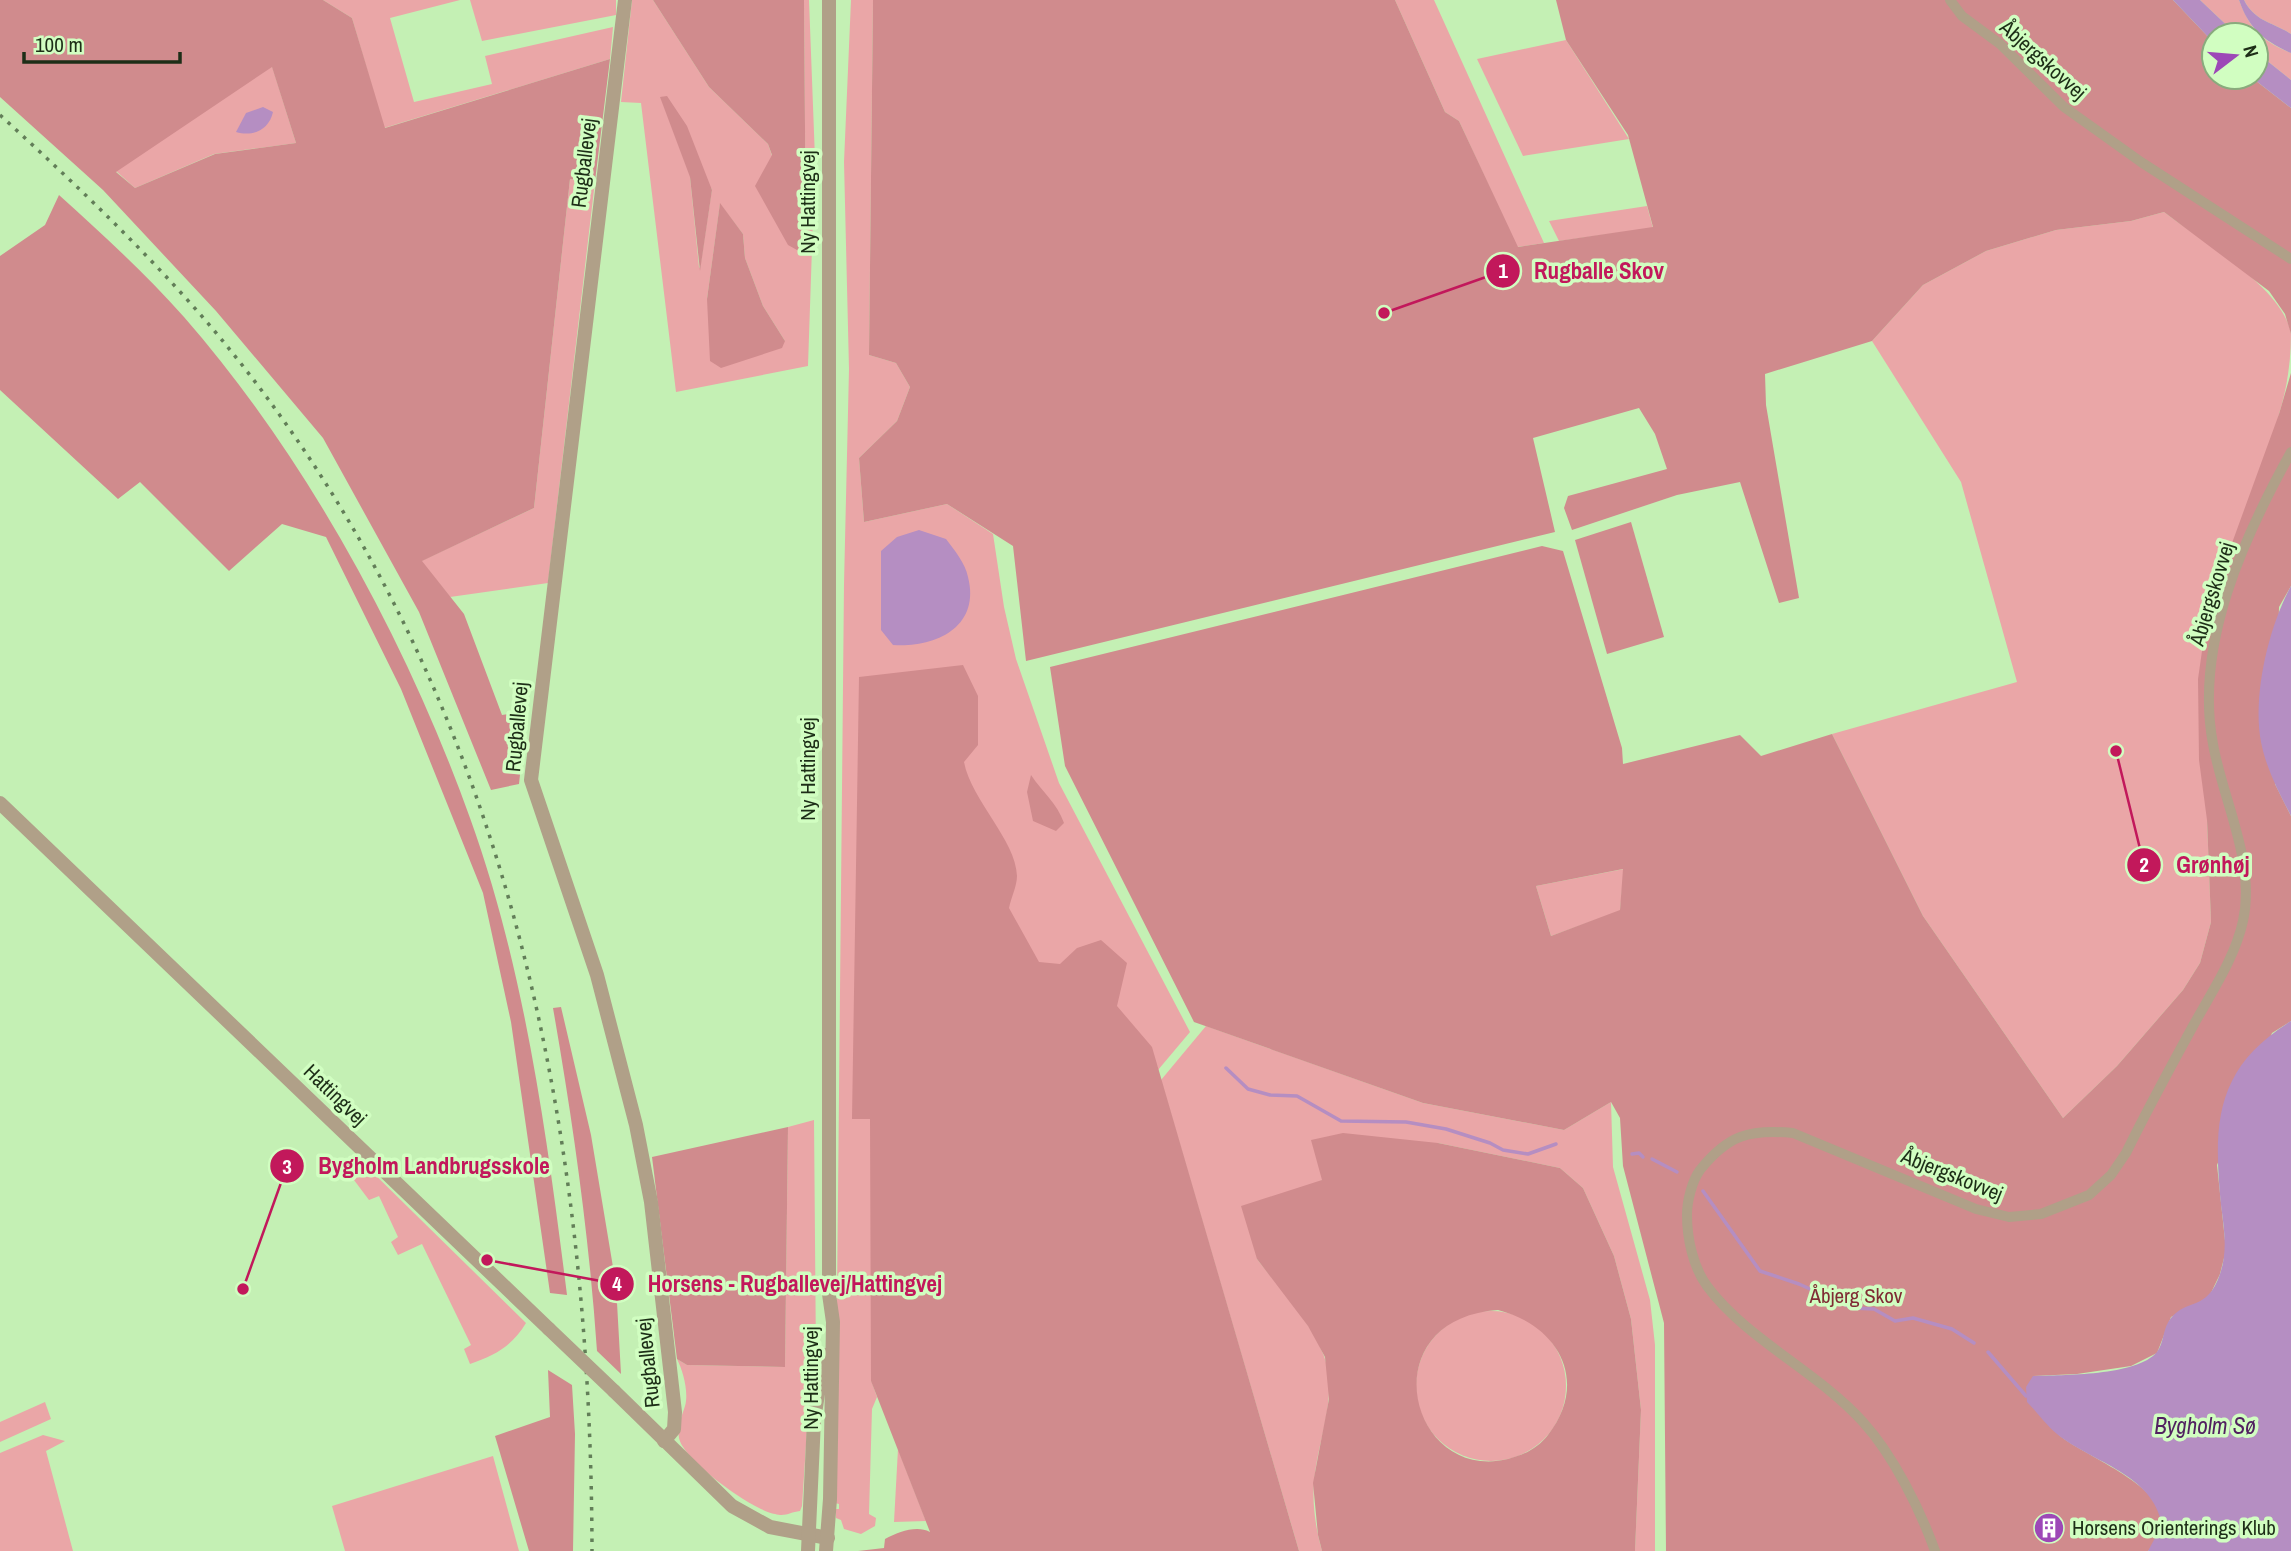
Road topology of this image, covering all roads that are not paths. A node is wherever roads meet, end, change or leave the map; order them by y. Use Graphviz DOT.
graph roads {
  1 [pos="625,0"];
  2 [pos="829,0"];
  3 [pos="1950,0"];
  4 [pos="2291,259"];
  5 [pos="2291,452"];
  6 [pos="0,803"];
  7 [pos="829,1294"];
  8 [pos="664,1441"];
  9 [pos="808,1544"];
  10 [pos="827,1545"];
  11 [pos="818,1551"];
  12 [pos="1935,1551"];
  1 -- 8 [label="street, Rugballevej"];
  2 -- 7 [label="street, Ny Hattingvej"];
  3 -- 4 [label="street, Åbjergskovvej"];
  5 -- 12 [label="street, Åbjergskovvej"];
  6 -- 8 [label="street, Hattingvej, bridge"];
  7 -- 9 [label="street"];
  7 -- 10 [label="street, Ny Hattingvej"];
  8 -- 9 [label="street, Hattingvej"];
  9 -- 10 [label="street, Hattingvej"];
  9 -- 11 [label="street"];
}
